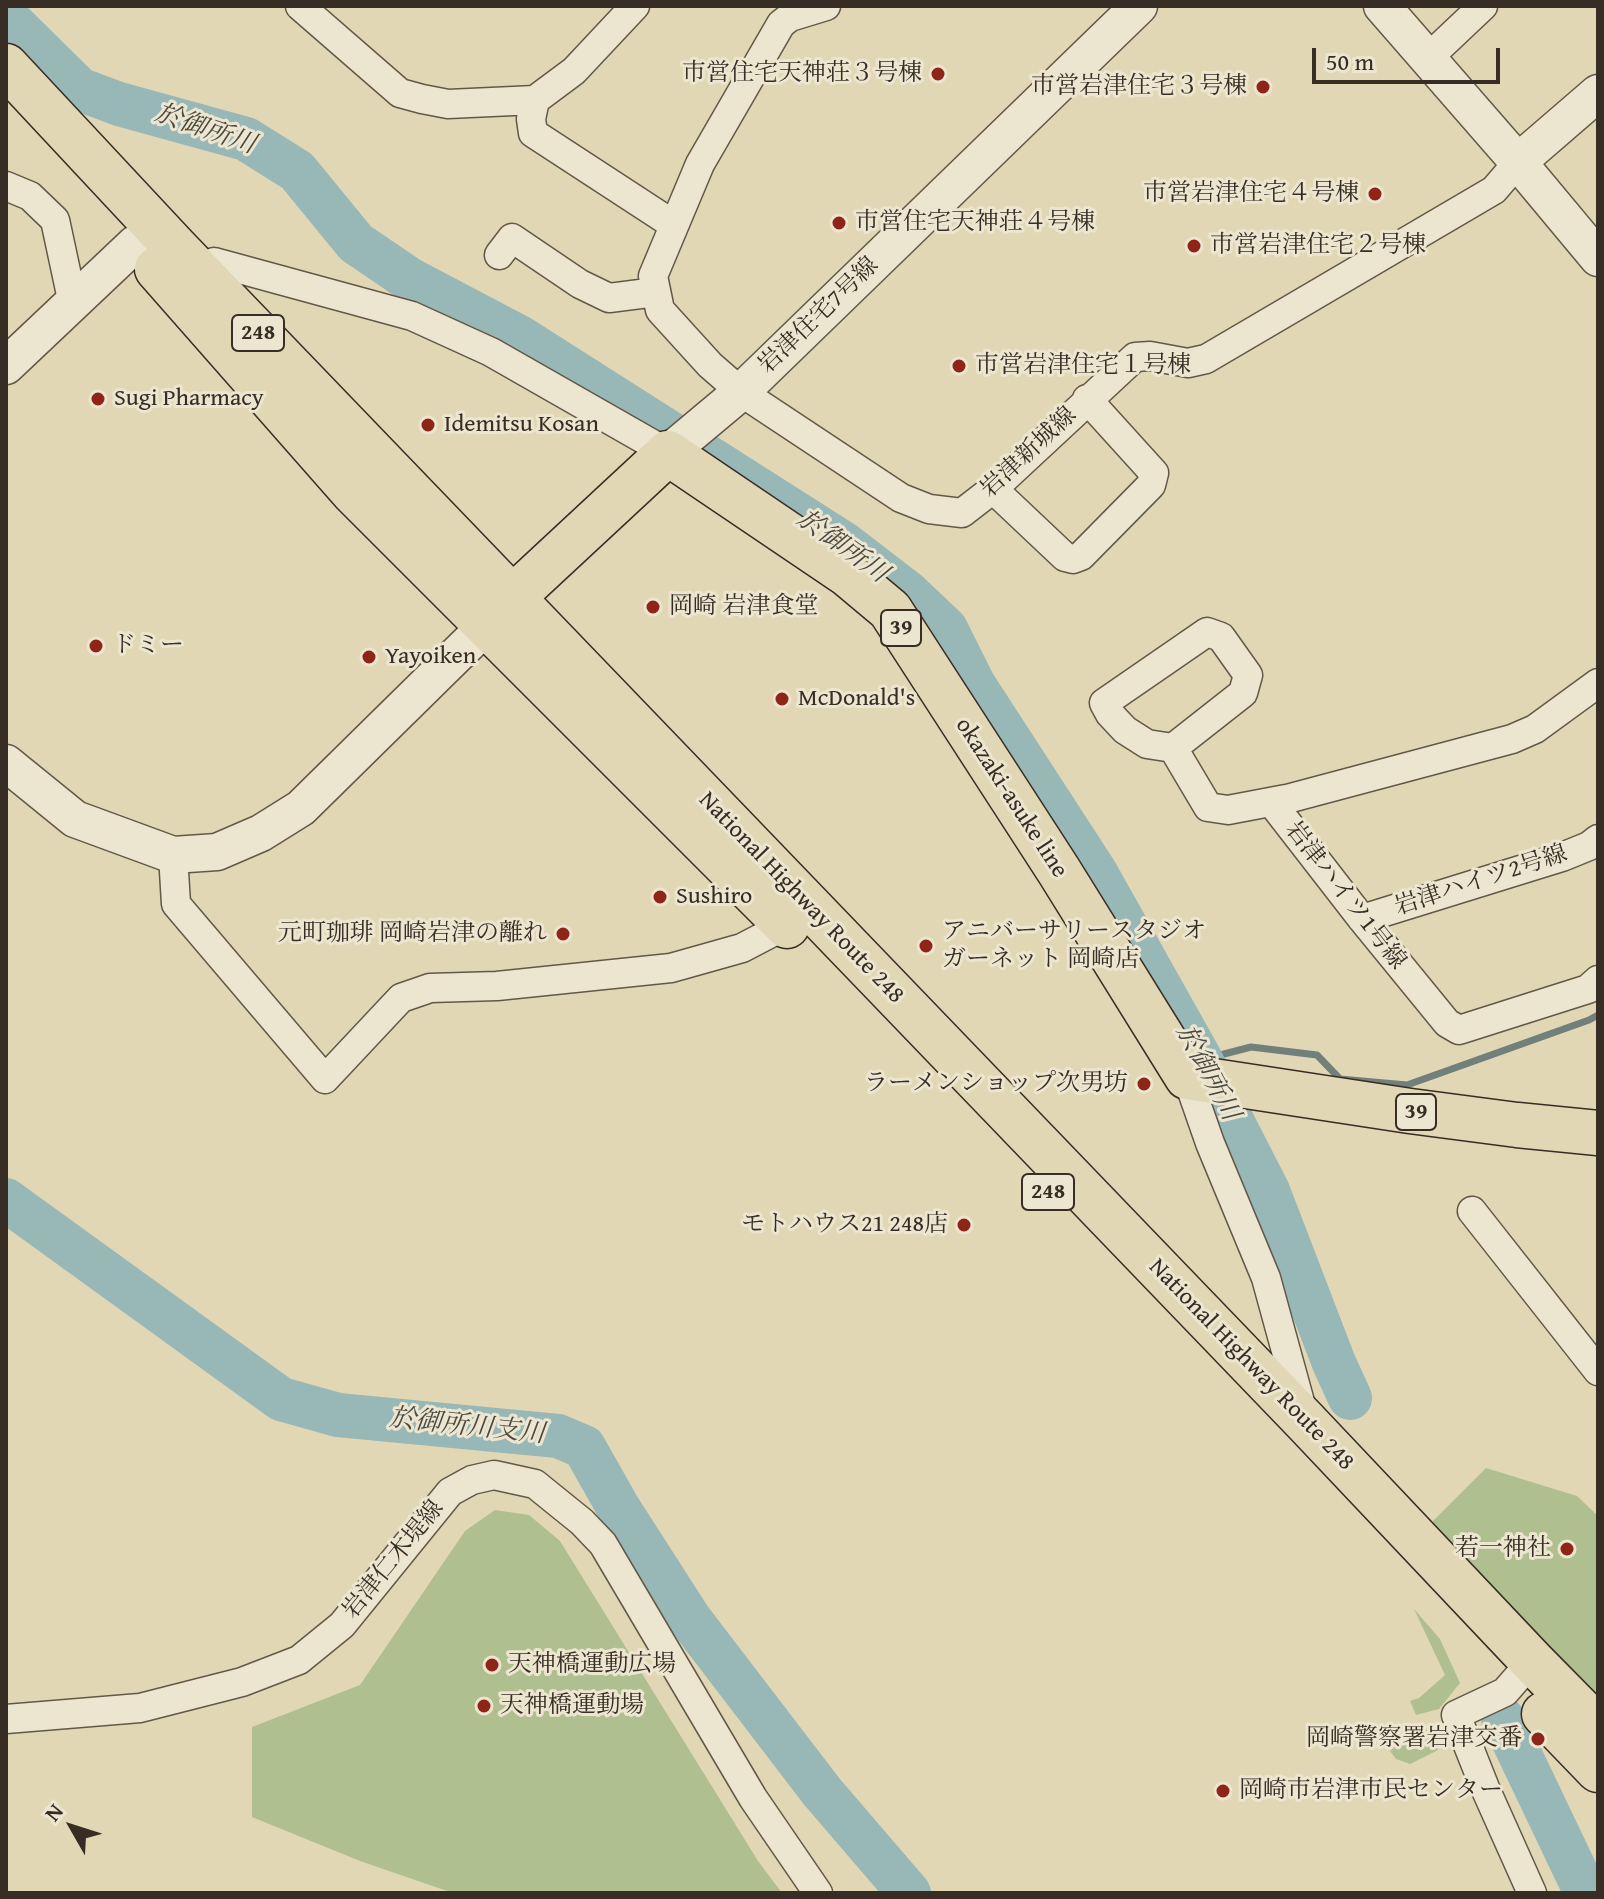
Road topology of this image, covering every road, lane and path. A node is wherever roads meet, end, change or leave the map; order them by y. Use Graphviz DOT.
graph roads {
  1 [pos="300,6"];
  2 [pos="635,6"];
  3 [pos="826,6"];
  4 [pos="1139,6"];
  5 [pos="1382,6"];
  6 [pos="1483,6"];
  7 [pos="1428,58"];
  8 [pos="6,66"];
  9 [pos="535,100"];
  10 [pos="1596,101"];
  11 [pos="6,110"];
  12 [pos="1518,162"];
  13 [pos="6,186"];
  14 [pos="674,225"];
  15 [pos="135,244"];
  16 [pos="499,255"];
  17 [pos="1598,258"];
  18 [pos="214,262"];
  19 [pos="656,292"];
  20 [pos="73,304"];
  21 [pos="6,366"];
  22 [pos="741,392"];
  23 [pos="1087,399"];
  24 [pos="668,453"];
  25 [pos="993,489"];
  26 [pos="499,612"];
  27 [pos="1598,683"];
  28 [pos="1173,748"];
  29 [pos="6,763"];
  30 [pos="1286,799"];
  31 [pos="1598,839"];
  32 [pos="173,855"];
  33 [pos="1362,919"];
  34 [pos="786,925"];
  35 [pos="1598,980"];
  36 [pos="1206,1080"];
  37 [pos="1598,1133"];
  38 [pos="1472,1211"];
  39 [pos="1598,1371"];
  40 [pos="1305,1421"];
  41 [pos="1522,1672"];
  42 [pos="6,1719"];
  43 [pos="1598,1728"];
  44 [pos="1598,1770"];
  45 [pos="818,1893"];
  46 [pos="1532,1893"];
  1 -- 9 [label="street"];
  2 -- 9 [label="street"];
  3 -- 14 [label="street"];
  4 -- 22 [label="street, 岩津住宅7号線"];
  5 -- 7 [label="street"];
  6 -- 7 [label="street"];
  7 -- 12 [label="street"];
  8 -- 26 [label="main road, National Highway Route 248 / 248"];
  9 -- 14 [label="street"];
  10 -- 12 [label="street"];
  11 -- 15 [label="main road, National Highway Route 248 / 248"];
  12 -- 17 [label="street"];
  12 -- 23 [label="street, 岩津新城線"];
  13 -- 20 [label="street"];
  14 -- 19 [label="street"];
  15 -- 20 [label="street"];
  15 -- 26 [label="main road, National Highway Route 248 / 248"];
  16 -- 19 [label="street"];
  18 -- 24 [label="street"];
  19 -- 22 [label="street, 岩津新城線"];
  20 -- 21 [label="street"];
  22 -- 24 [label="street, 岩津住宅7号線"];
  22 -- 25 [label="street, 岩津新城線"];
  23 -- 25 [label="street, 岩津新城線"];
  23 -- 25 [label="street"];
  24 -- 26 [label="main road"];
  24 -- 36 [label="main road, okazaki-asuke line / 39"];
  26 -- 32 [label="street"];
  26 -- 34 [label="main road, National Highway Route 248 / 248"];
  26 -- 40 [label="main road, National Highway Route 248 / 248"];
  27 -- 30 [label="street, 岩津ハイツ1号線"];
  28 -- 28 [label="street"];
  28 -- 30 [label="street"];
  29 -- 32 [label="street"];
  30 -- 33 [label="street, 岩津ハイツ1号線"];
  31 -- 33 [label="street, 岩津ハイツ2号線"];
  32 -- 34 [label="street"];
  33 -- 35 [label="street, 岩津ハイツ1号線"];
  34 -- 41 [label="main road, National Highway Route 248 / 248"];
  36 -- 37 [label="main road, 39"];
  36 -- 40 [label="street"];
  38 -- 39 [label="street"];
  40 -- 41 [label="main road, National Highway Route 248 / 248"];
  41 -- 43 [label="main road, National Highway Route 248 / 248"];
  41 -- 44 [label="main road, National Highway Route 248 / 248"];
  41 -- 46 [label="street"];
  42 -- 45 [label="street, 岩津仁木堤線"];
}
